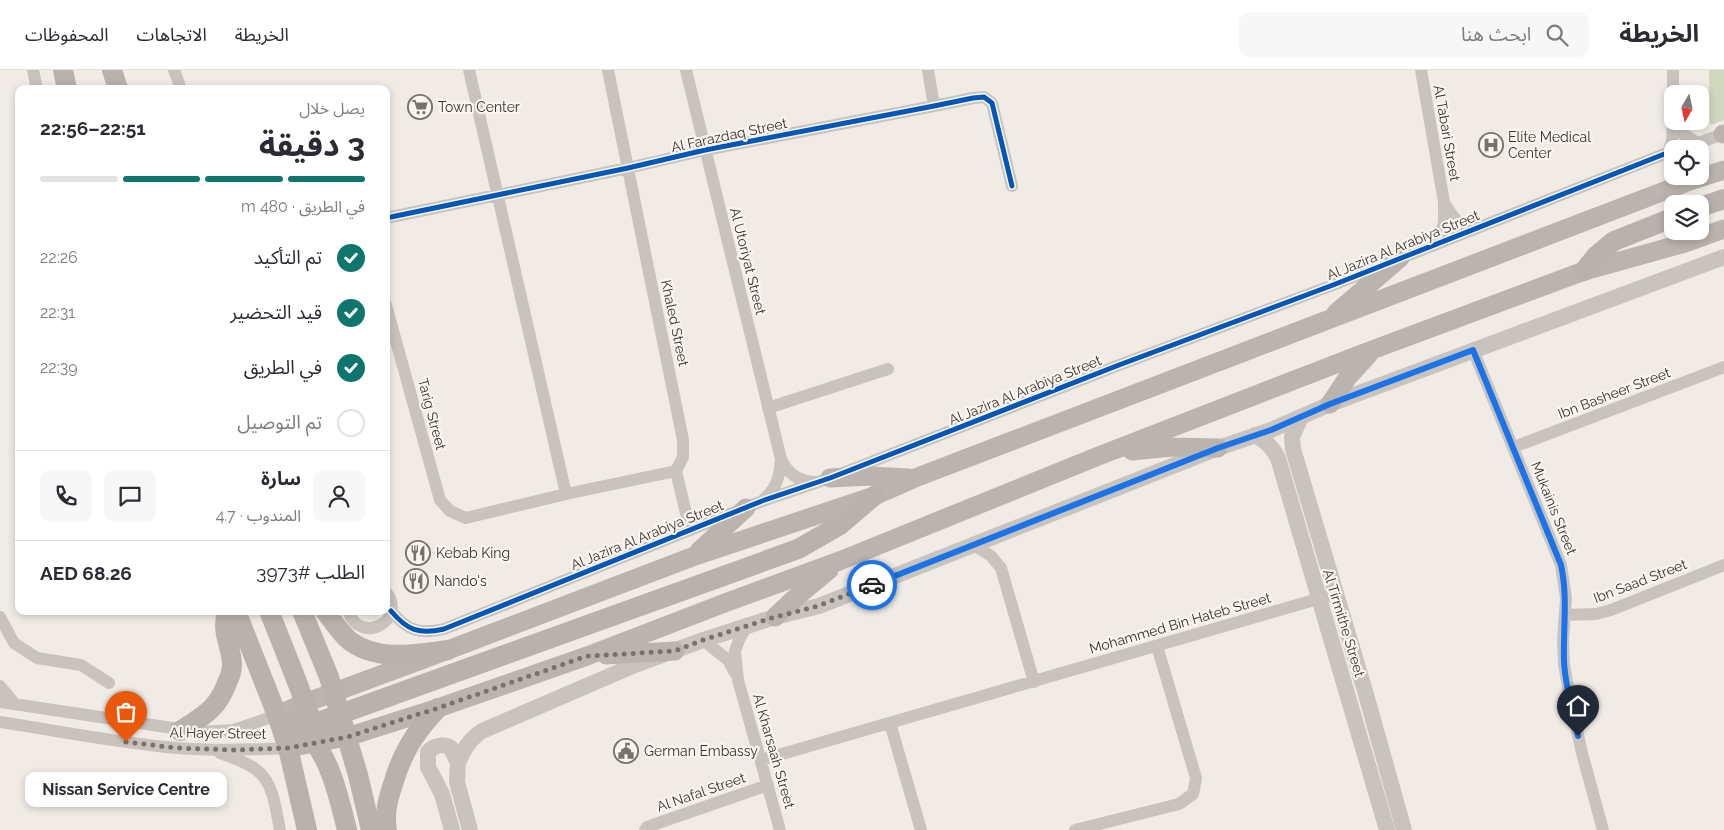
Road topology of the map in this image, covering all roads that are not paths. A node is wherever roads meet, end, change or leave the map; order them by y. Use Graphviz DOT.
graph roads {
  1 [pos="33,70"];
  2 [pos="63,70"];
  3 [pos="112,70"];
  4 [pos="174,70"];
  5 [pos="469,70"];
  6 [pos="608,70"];
  7 [pos="686,70"];
  8 [pos="928,70"];
  9 [pos="1420,70"];
  10 [pos="1673,70"];
  11 [pos="36,85"];
  12 [pos="66,85"];
  13 [pos="117,85"];
  14 [pos="180,85"];
  15 [pos="1672,85"];
  16 [pos="934,106"];
  17 [pos="1680,130"];
  18 [pos="1724,134"];
  19 [pos="1693,140"];
  20 [pos="1707,140"];
  21 [pos="705,150"];
  22 [pos="1664,155"];
  23 [pos="628,168"];
  24 [pos="1724,170"];
  25 [pos="1012,186"];
  26 [pos="497,196"];
  27 [pos="1724,199"];
  28 [pos="1444,202"];
  29 [pos="1709,204"];
  30 [pos="390,217"];
  31 [pos="1664,221"];
  32 [pos="1724,229"];
  33 [pos="1469,230"];
  34 [pos="1439,242"];
  35 [pos="1724,257"];
  36 [pos="1400,258"];
  37 [pos="1584,271"];
  38 [pos="390,319"];
  39 [pos="1326,321"];
  40 [pos="1372,350"];
  41 [pos="1473,350"];
  42 [pos="1724,367"];
  43 [pos="888,368"];
  44 [pos="1330,404"];
  45 [pos="768,408"];
  46 [pos="1301,417"];
  47 [pos="1255,435"];
  48 [pos="1514,447"];
  49 [pos="1218,448"];
  50 [pos="1096,457"];
  51 [pos="781,459"];
  52 [pos="676,471"];
  53 [pos="915,478"];
  54 [pos="822,480"];
  55 [pos="566,494"];
  56 [pos="874,496"];
  57 [pos="754,505"];
  58 [pos="690,530"];
  59 [pos="974,545"];
  60 [pos="692,557"];
  61 [pos="842,560"];
  62 [pos="1724,564"];
  63 [pos="1335,594"];
  64 [pos="1319,599"];
  65 [pos="390,600"];
  66 [pos="391,611"];
  67 [pos="226,615"];
  68 [pos="238,615"];
  69 [pos="271,615"];
  70 [pos="304,615"];
  71 [pos="328,615"];
  72 [pos="350,615"];
  73 [pos="389,615"];
  74 [pos="1565,615"];
  75 [pos="0,617"];
  76 [pos="775,617"];
  77 [pos="746,627"];
  78 [pos="703,640"];
  79 [pos="1157,646"];
  80 [pos="448,650"];
  81 [pos="675,651"];
  82 [pos="587,656"];
  83 [pos="738,680"];
  84 [pos="1034,682"];
  85 [pos="108,683"];
  86 [pos="0,686"];
  87 [pos="333,692"];
  88 [pos="0,702"];
  89 [pos="304,702"];
  90 [pos="15,704"];
  91 [pos="438,708"];
  92 [pos="340,714"];
  93 [pos="277,715"];
  94 [pos="0,722"];
  95 [pos="890,723"];
  96 [pos="180,731"];
  97 [pos="311,732"];
  98 [pos="347,737"];
  99 [pos="288,748"];
  100 [pos="213,750"];
  101 [pos="761,760"];
  102 [pos="458,763"];
  103 [pos="768,785"];
  104 [pos="1105,827"];
  105 [pos="280,830"];
  106 [pos="307,830"];
  107 [pos="347,830"];
  108 [pos="371,830"];
  109 [pos="387,830"];
  110 [pos="452,830"];
  111 [pos="470,830"];
  112 [pos="645,830"];
  113 [pos="780,830"];
  114 [pos="921,830"];
  115 [pos="1075,830"];
  116 [pos="1388,830"];
  117 [pos="1404,830"];
  118 [pos="1603,830"];
  1 -- 11 [label="street"];
  2 -- 12 [label="main road"];
  3 -- 13 [label="main road"];
  4 -- 14 [label="street"];
  5 -- 26 [label="street"];
  6 -- 23 [label="street, Khaled Street"];
  7 -- 21 [label="street, Al Utoriyat Street"];
  8 -- 16 [label="street"];
  9 -- 28 [label="street, Al Tabari Street"];
  10 -- 15 [label="street"];
  16 -- 21 [label="street, Al Farazdaq Street"];
  16 -- 25 [label="street, Al Farazdaq Street"];
  17 -- 19 [label="street"];
  18 -- 20 [label="street, Al Jazira Al Arabiya Street"];
  21 -- 23 [label="street, Al Farazdaq Street"];
  21 -- 45 [label="street, Al Utoriyat Street"];
  22 -- 33 [label="street, Al Jazira Al Arabiya Street"];
  23 -- 26 [label="street, Al Farazdaq Street"];
  23 -- 52 [label="street, Khaled Street"];
  24 -- 39 [label="main road"];
  26 -- 30 [label="street, Al Farazdaq Street"];
  26 -- 55 [label="street"];
  27 -- 29 [label="main road"];
  28 -- 33 [label="street, Al Tabari Street"];
  28 -- 34 [label="street, Al Tabari Street"];
  31 -- 37 [label="main road"];
  32 -- 37 [label="main road"];
  33 -- 34 [label="street, Al Jazira Al Arabiya Street"];
  34 -- 36 [label="street, Al Jazira Al Arabiya Street"];
  35 -- 41 [label="street"];
  36 -- 39 [label="main road"];
  36 -- 54 [label="street, Al Jazira Al Arabiya Street"];
  37 -- 40 [label="main road"];
  38 -- 55 [label="street, Tarig Street"];
  39 -- 53 [label="main road"];
  40 -- 44 [label="main road"];
  40 -- 50 [label="main road"];
  41 -- 44 [label="street"];
  41 -- 48 [label="street, Mukainis Street"];
  42 -- 48 [label="street, Ibn Basheer Street"];
  43 -- 45 [label="street"];
  44 -- 46 [label="street"];
  45 -- 51 [label="street, Al Utoriyat Street"];
  46 -- 47 [label="street"];
  46 -- 63 [label="street, Al Tirmithe Street"];
  47 -- 49 [label="street"];
  47 -- 64 [label="street, Al Tirmithe Street"];
  48 -- 74 [label="street, Mukainis Street"];
  49 -- 50 [label="main road"];
  49 -- 59 [label="street"];
  50 -- 61 [label="main road"];
  51 -- 54 [label="street, Al Utoriyat Street"];
  51 -- 57 [label="street, Al Utoriyat Street"];
  52 -- 55 [label="street"];
  52 -- 58 [label="street"];
  53 -- 54 [label="main road"];
  53 -- 56 [label="main road"];
  54 -- 57 [label="street, Al Jazira Al Arabiya Street"];
  56 -- 60 [label="main road"];
  56 -- 92 [label="main road"];
  57 -- 58 [label="street, Al Jazira Al Arabiya Street"];
  57 -- 60 [label="main road"];
  58 -- 66 [label="street, Al Jazira Al Arabiya Street"];
  59 -- 76 [label="street"];
  59 -- 84 [label="street"];
  60 -- 80 [label="main road"];
  61 -- 76 [label="main road"];
  61 -- 82 [label="main road"];
  62 -- 74 [label="street, Ibn Saad Street"];
  63 -- 64 [label="street, Mohammed Bin Hateb Street"];
  63 -- 117 [label="street, Al Tirmithe Street"];
  64 -- 79 [label="street, Mohammed Bin Hateb Street"];
  64 -- 116 [label="street, Al Tirmithe Street"];
  65 -- 66 [label="street"];
  67 -- 96 [label="main road"];
  68 -- 93 [label="main road"];
  69 -- 89 [label="main road"];
  70 -- 87 [label="main road"];
  71 -- 80 [label="main road"];
  72 -- 73 [label="street"];
  74 -- 118 [label="street, Mukainis Street"];
  75 -- 85 [label="street"];
  76 -- 77 [label="street"];
  77 -- 78 [label="street"];
  77 -- 83 [label="street, Al Kharsaah Street"];
  78 -- 81 [label="street"];
  78 -- 83 [label="street, Al Kharsaah Street"];
  79 -- 84 [label="street, Mohammed Bin Hateb Street"];
  79 -- 104 [label="street"];
  80 -- 87 [label="main road"];
  81 -- 82 [label="main road"];
  81 -- 102 [label="street"];
  82 -- 91 [label="main road"];
  83 -- 101 [label="street, Al Kharsaah Street"];
  84 -- 95 [label="street, Mohammed Bin Hateb Street"];
  86 -- 90 [label="street"];
  87 -- 89 [label="main road"];
  87 -- 92 [label="main road"];
  88 -- 90 [label="street, Al Hayer Street"];
  89 -- 93 [label="main road"];
  89 -- 97 [label="main road"];
  90 -- 96 [label="street, Al Hayer Street"];
  91 -- 98 [label="main road"];
  91 -- 109 [label="main road"];
  92 -- 97 [label="main road"];
  92 -- 98 [label="main road"];
  93 -- 96 [label="street, Al Hayer Street"];
  93 -- 97 [label="main road"];
  93 -- 99 [label="main road"];
  94 -- 100 [label="street, Al Hayer Street"];
  95 -- 101 [label="street, Mohammed Bin Hateb Street"];
  95 -- 114 [label="street"];
  97 -- 98 [label="main road"];
  97 -- 99 [label="main road"];
  97 -- 107 [label="main road"];
  98 -- 108 [label="main road"];
  99 -- 100 [label="street, Al Hayer Street"];
  99 -- 106 [label="main road"];
  100 -- 105 [label="street"];
  101 -- 103 [label="street, Al Kharsaah Street"];
  102 -- 110 [label="street"];
  102 -- 111 [label="street"];
  103 -- 112 [label="street, Al Nafal Street"];
  103 -- 113 [label="street, Al Kharsaah Street"];
  104 -- 115 [label="street"];
}
